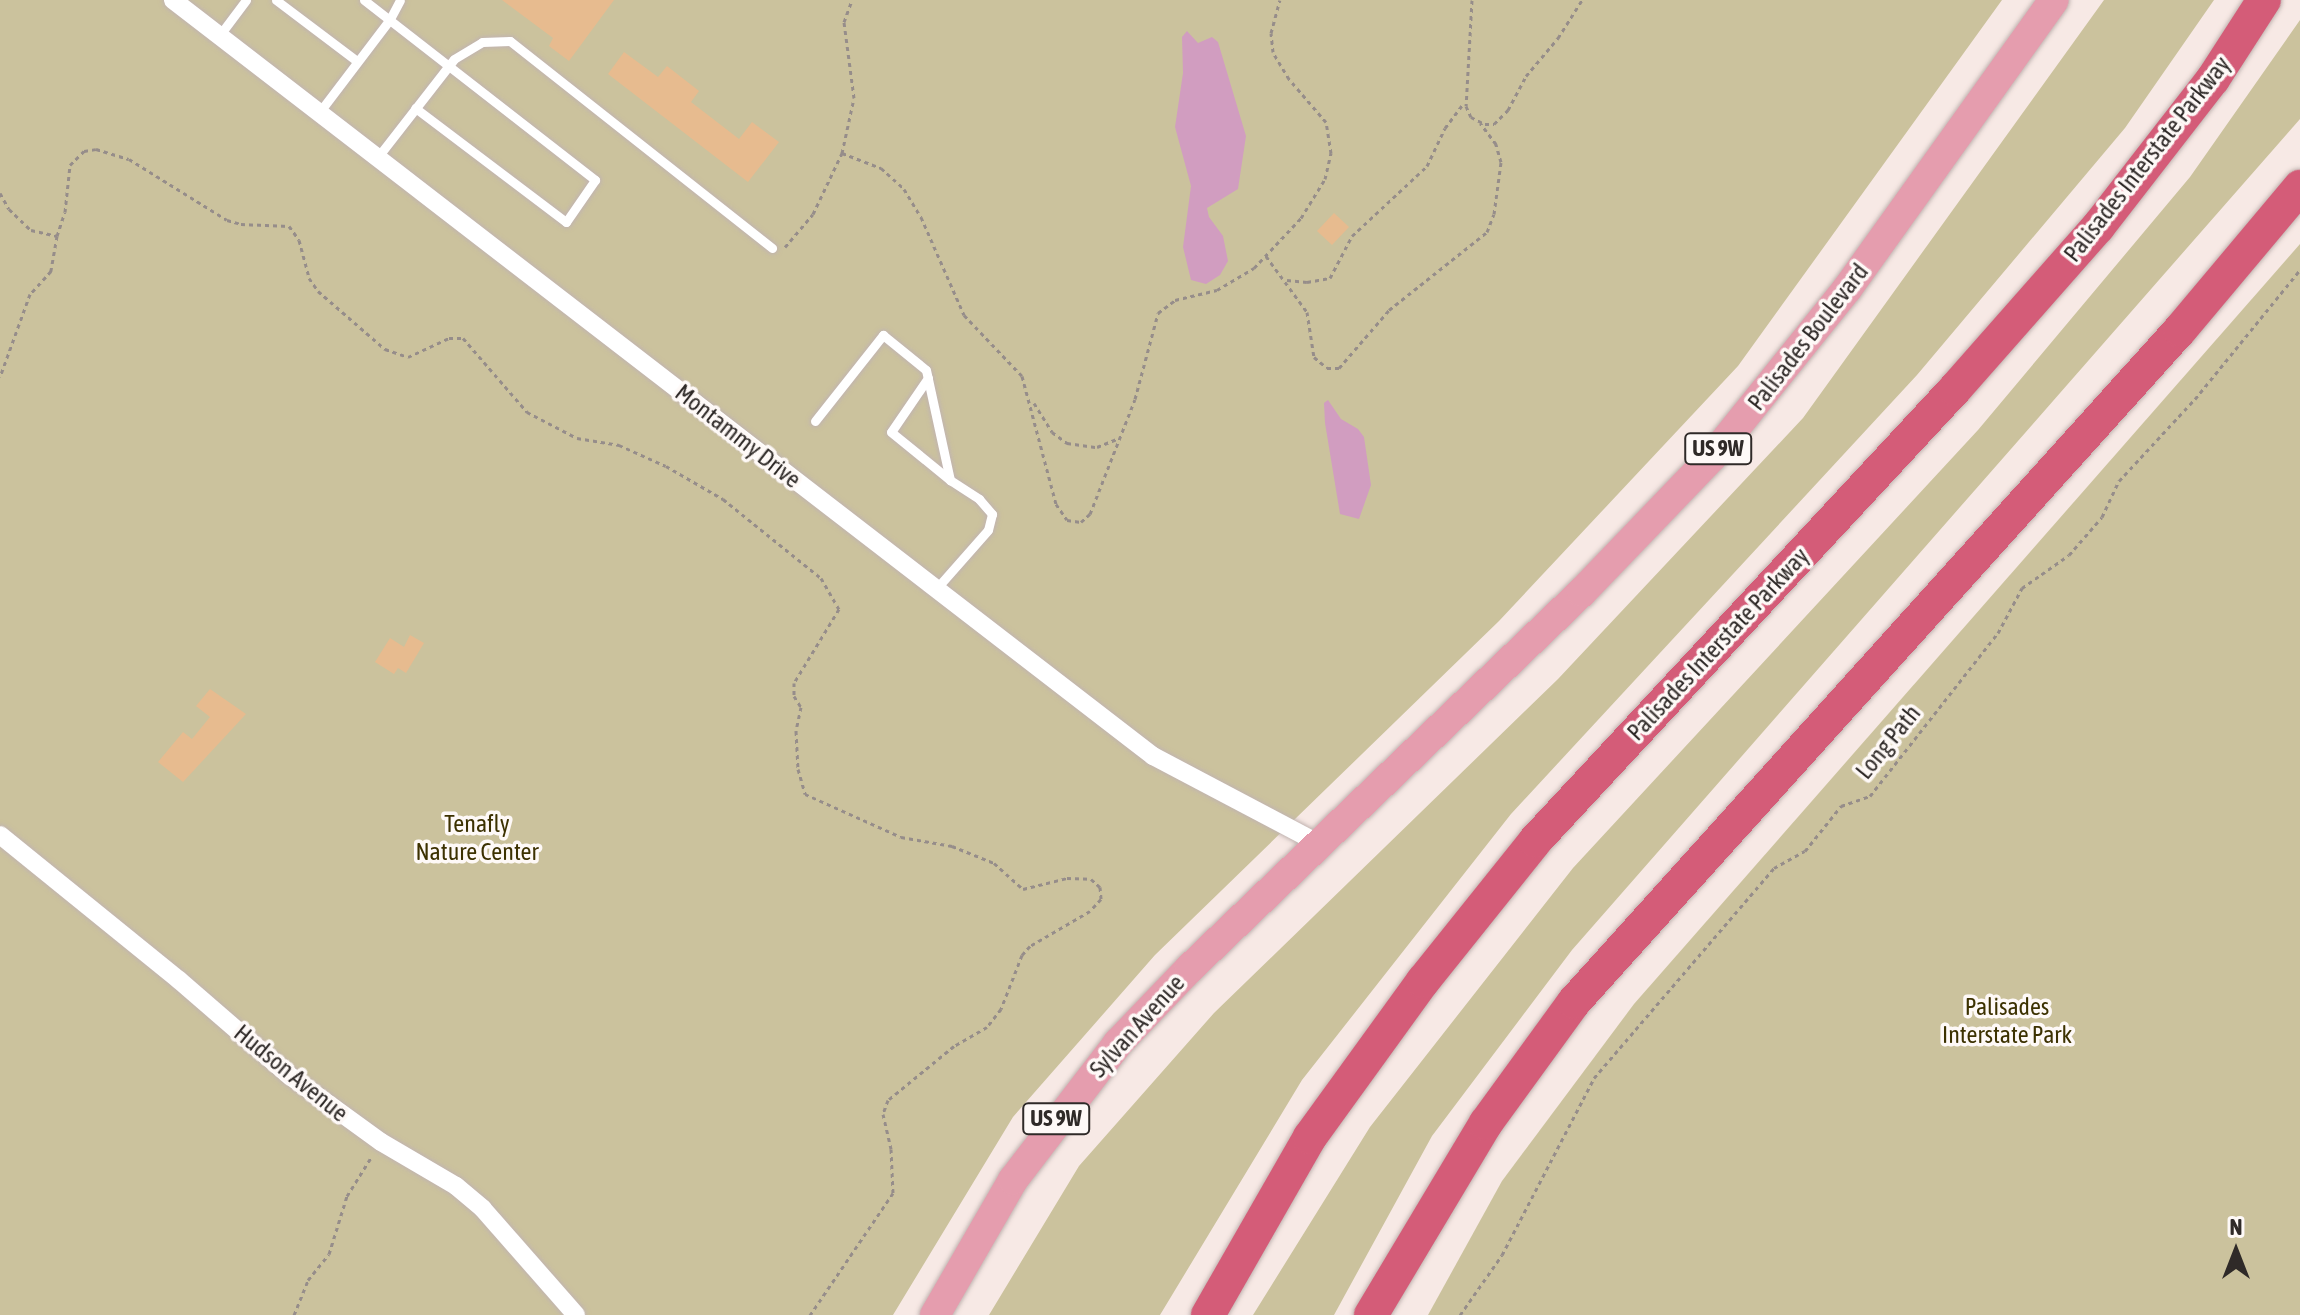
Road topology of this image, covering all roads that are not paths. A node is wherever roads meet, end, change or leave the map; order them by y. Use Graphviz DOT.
graph roads {
  1 [pos="173,0"];
  2 [pos="246,0"];
  3 [pos="276,0"];
  4 [pos="364,0"];
  5 [pos="400,0"];
  6 [pos="2054,0"];
  7 [pos="2264,0"];
  8 [pos="390,19"];
  9 [pos="219,36"];
  10 [pos="357,61"];
  11 [pos="448,67"];
  12 [pos="415,108"];
  13 [pos="318,114"];
  14 [pos="377,158"];
  15 [pos="2300,187"];
  16 [pos="772,248"];
  17 [pos="928,378"];
  18 [pos="815,421"];
  19 [pos="950,480"];
  20 [pos="936,589"];
  21 [pos="0,835"];
  22 [pos="1320,844"];
  23 [pos="576,1315"];
  24 [pos="935,1315"];
  25 [pos="1208,1315"];
  26 [pos="1371,1315"];
  1 -- 9 [label="street, Montammy Drive"];
  2 -- 9 [label="lane"];
  3 -- 10 [label="lane"];
  4 -- 8 [label="lane"];
  5 -- 8 [label="lane"];
  6 -- 22 [label="main road, Palisades Boulevard / US 9W"];
  7 -- 25 [label="highway, Palisades Interstate Parkway"];
  8 -- 10 [label="lane"];
  8 -- 11 [label="lane"];
  9 -- 13 [label="street, Montammy Drive"];
  10 -- 13 [label="lane"];
  11 -- 12 [label="lane"];
  11 -- 12 [label="lane"];
  11 -- 16 [label="lane"];
  12 -- 14 [label="lane"];
  13 -- 14 [label="street, Montammy Drive"];
  14 -- 20 [label="street, Montammy Drive"];
  15 -- 26 [label="highway"];
  17 -- 18 [label="lane"];
  17 -- 19 [label="lane"];
  17 -- 19 [label="lane"];
  19 -- 20 [label="lane"];
  20 -- 22 [label="street, Montammy Drive"];
  21 -- 23 [label="street, Hudson Avenue"];
  22 -- 24 [label="main road, Sylvan Avenue / US 9W"];
}
